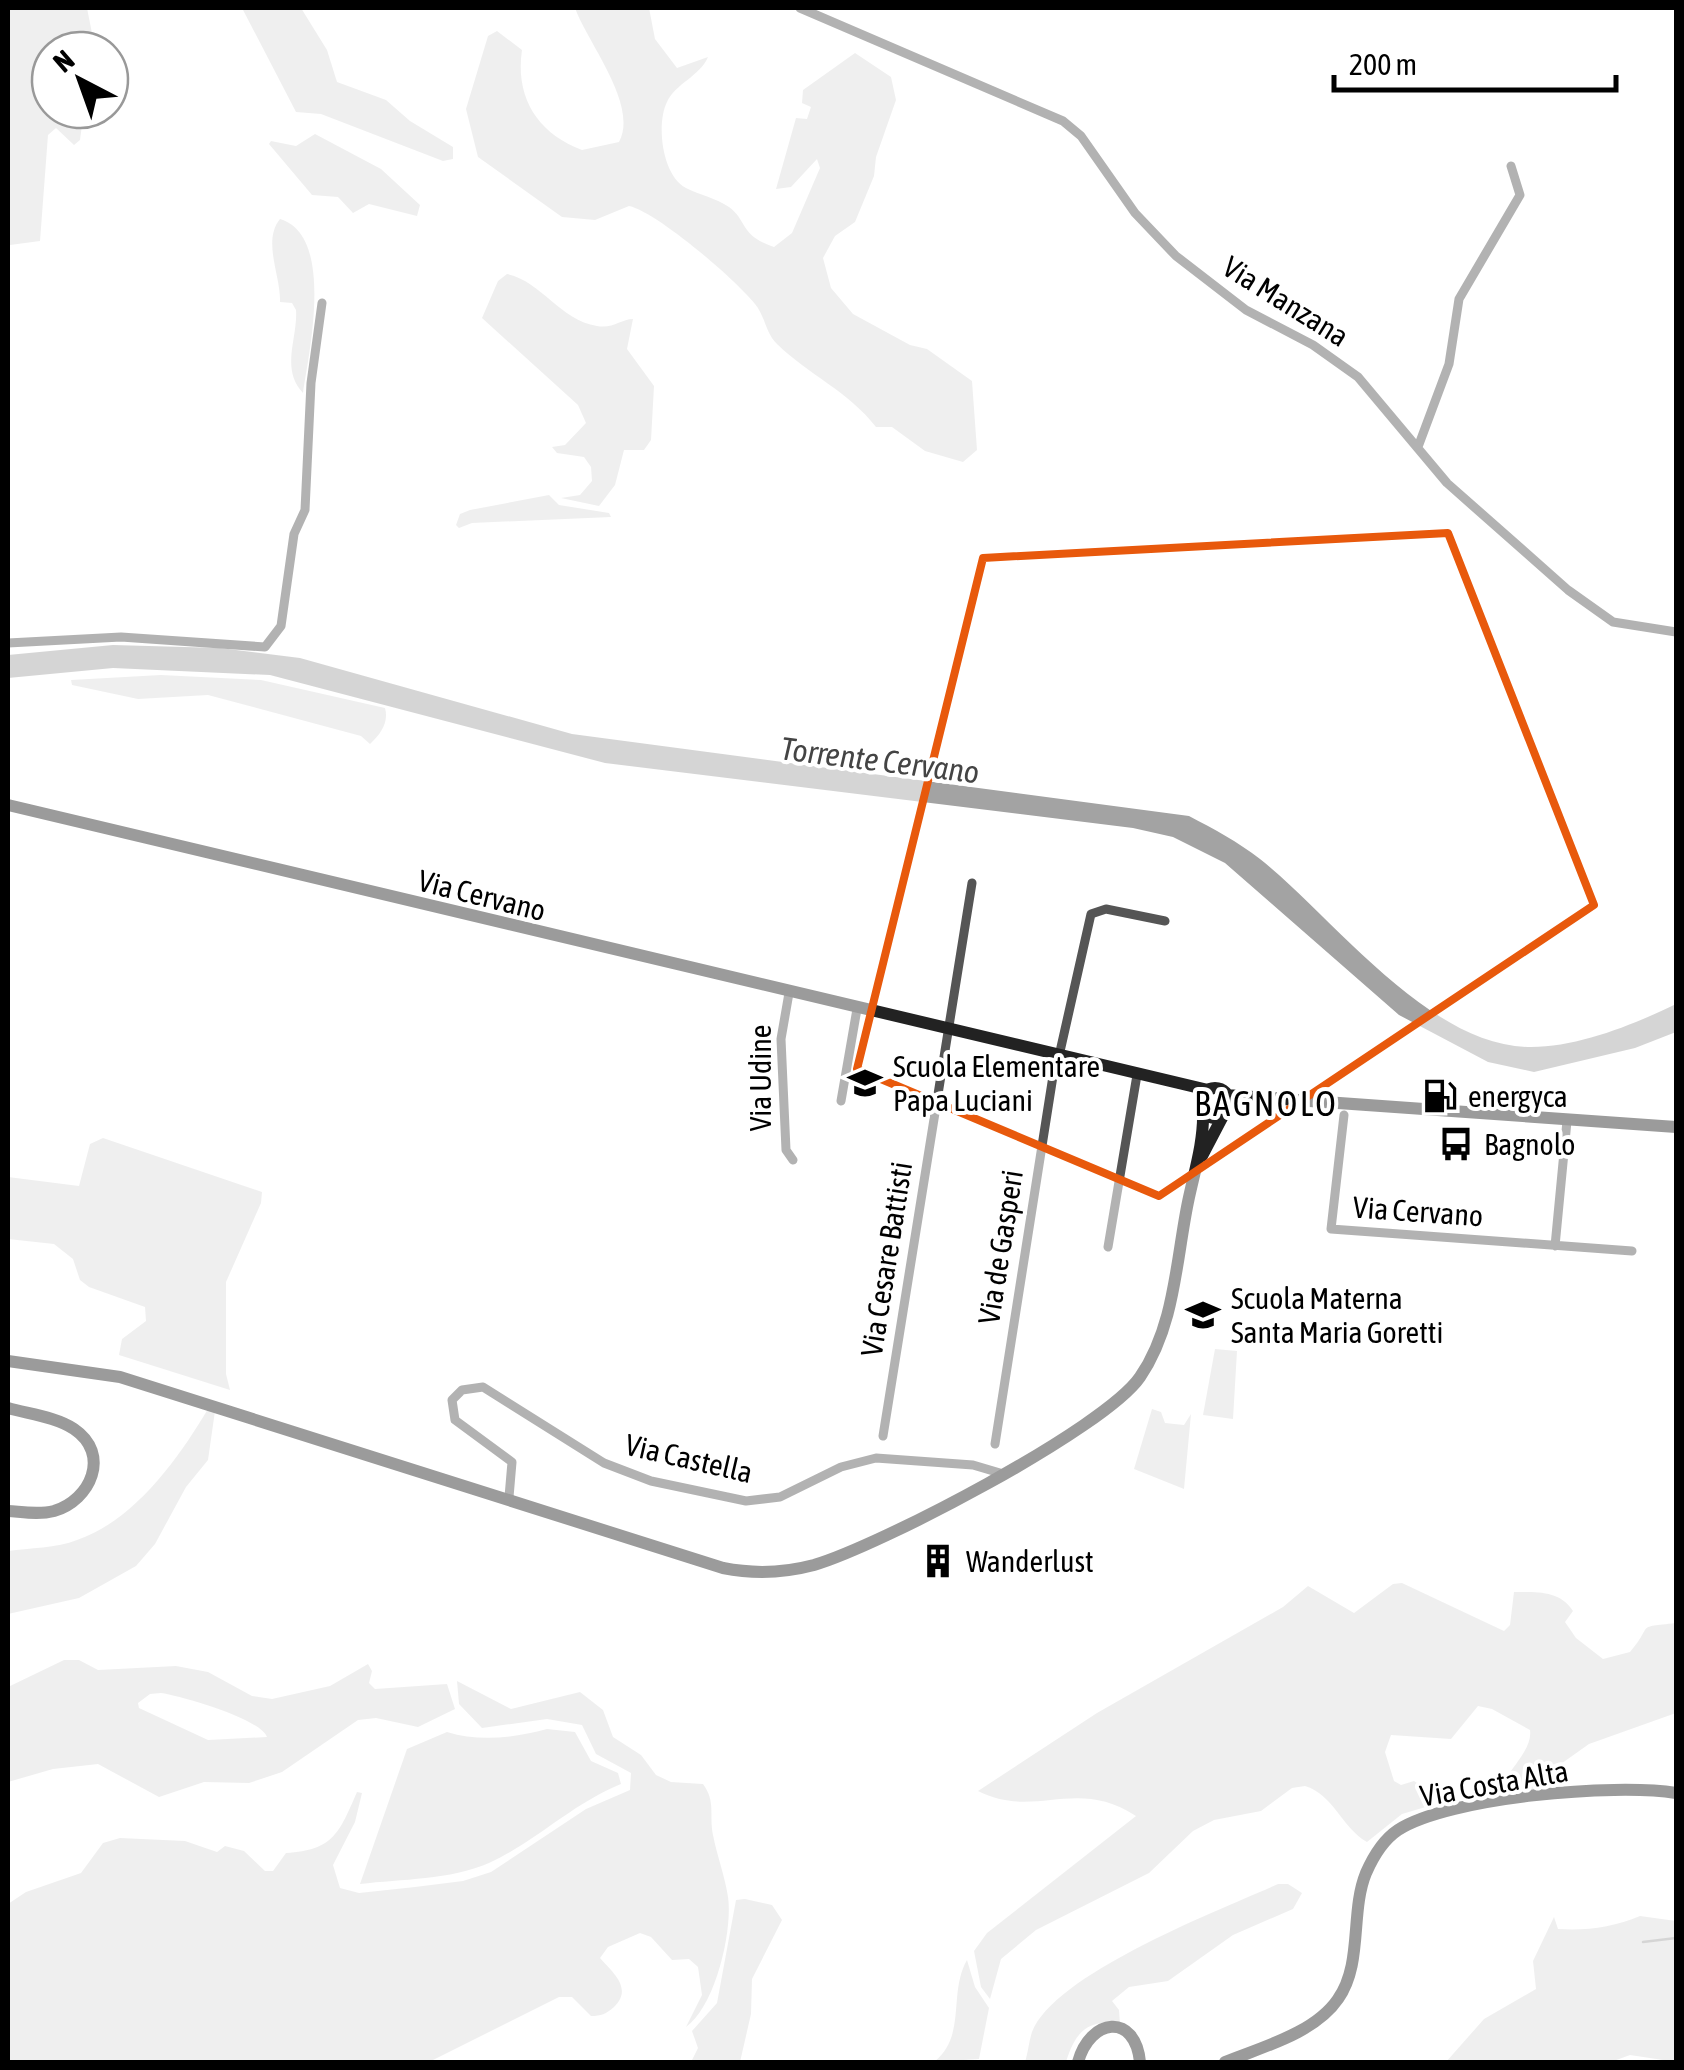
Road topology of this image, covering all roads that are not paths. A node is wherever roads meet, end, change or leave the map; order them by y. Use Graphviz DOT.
graph roads {
  1 [pos="800,8"];
  2 [pos="1511,166"];
  3 [pos="322,304"];
  4 [pos="1418,448"];
  5 [pos="1676,632"];
  6 [pos="8,643"];
  7 [pos="8,806"];
  8 [pos="972,883"];
  9 [pos="1165,921"];
  10 [pos="789,993"];
  11 [pos="856,1009"];
  12 [pos="946,1031"];
  13 [pos="1057,1058"];
  14 [pos="1137,1075"];
  15 [pos="1172,1082"];
  16 [pos="1208,1090"];
  17 [pos="1226,1094"];
  18 [pos="1266,1096"];
  19 [pos="841,1101"];
  20 [pos="1202,1108"];
  21 [pos="1225,1113"];
  22 [pos="1344,1116"];
  23 [pos="1567,1121"];
  24 [pos="1676,1128"];
  25 [pos="793,1160"];
  26 [pos="1192,1182"];
  27 [pos="1108,1246"];
  28 [pos="1555,1246"];
  29 [pos="1632,1251"];
  30 [pos="8,1360"];
  31 [pos="8,1408"];
  32 [pos="884,1436"];
  33 [pos="994,1444"];
  34 [pos="1000,1473"];
  35 [pos="508,1497"];
  36 [pos="8,1512"];
  37 [pos="1676,1793"];
  38 [pos="1078,2062"];
  39 [pos="1140,2062"];
  40 [pos="1226,2062"];
  1 -- 4 [label="street, Via Manzana"];
  2 -- 4 [label="street"];
  3 -- 6 [label="street"];
  4 -- 5 [label="street, Via Manzana"];
  7 -- 10 [label="main road, Via Cervano"];
  8 -- 12 [label="street"];
  9 -- 13 [label="street, Via de Gasperi"];
  10 -- 11 [label="main road, Via Cervano"];
  10 -- 25 [label="street, Via Udine"];
  11 -- 12 [label="main road, Via Cervano"];
  11 -- 19 [label="street"];
  12 -- 13 [label="main road, Via Cervano"];
  12 -- 32 [label="street, Via Cesare Battisti"];
  13 -- 14 [label="main road, Via Cervano"];
  13 -- 33 [label="street, Via de Gasperi"];
  14 -- 15 [label="main road, Via Cervano"];
  14 -- 27 [label="street"];
  15 -- 16 [label="main road, Via Cervano"];
  15 -- 20 [label="main road"];
  16 -- 17 [label="main road, Via Cervano"];
  16 -- 20 [label="main road"];
  17 -- 18 [label="main road"];
  17 -- 21 [label="main road"];
  18 -- 21 [label="main road"];
  18 -- 23 [label="main road"];
  20 -- 21 [label="main road"];
  20 -- 26 [label="main road"];
  21 -- 26 [label="main road"];
  22 -- 28 [label="street, Via Cervano"];
  23 -- 24 [label="main road"];
  23 -- 28 [label="street"];
  26 -- 34 [label="main road"];
  28 -- 29 [label="street, Via Cervano"];
  30 -- 35 [label="main road"];
  31 -- 36 [label="main road"];
  34 -- 35 [label="main road"];
  34 -- 35 [label="street, Via Castella"];
  37 -- 40 [label="main road, Via Costa Alta"];
  38 -- 39 [label="main road"];
}
